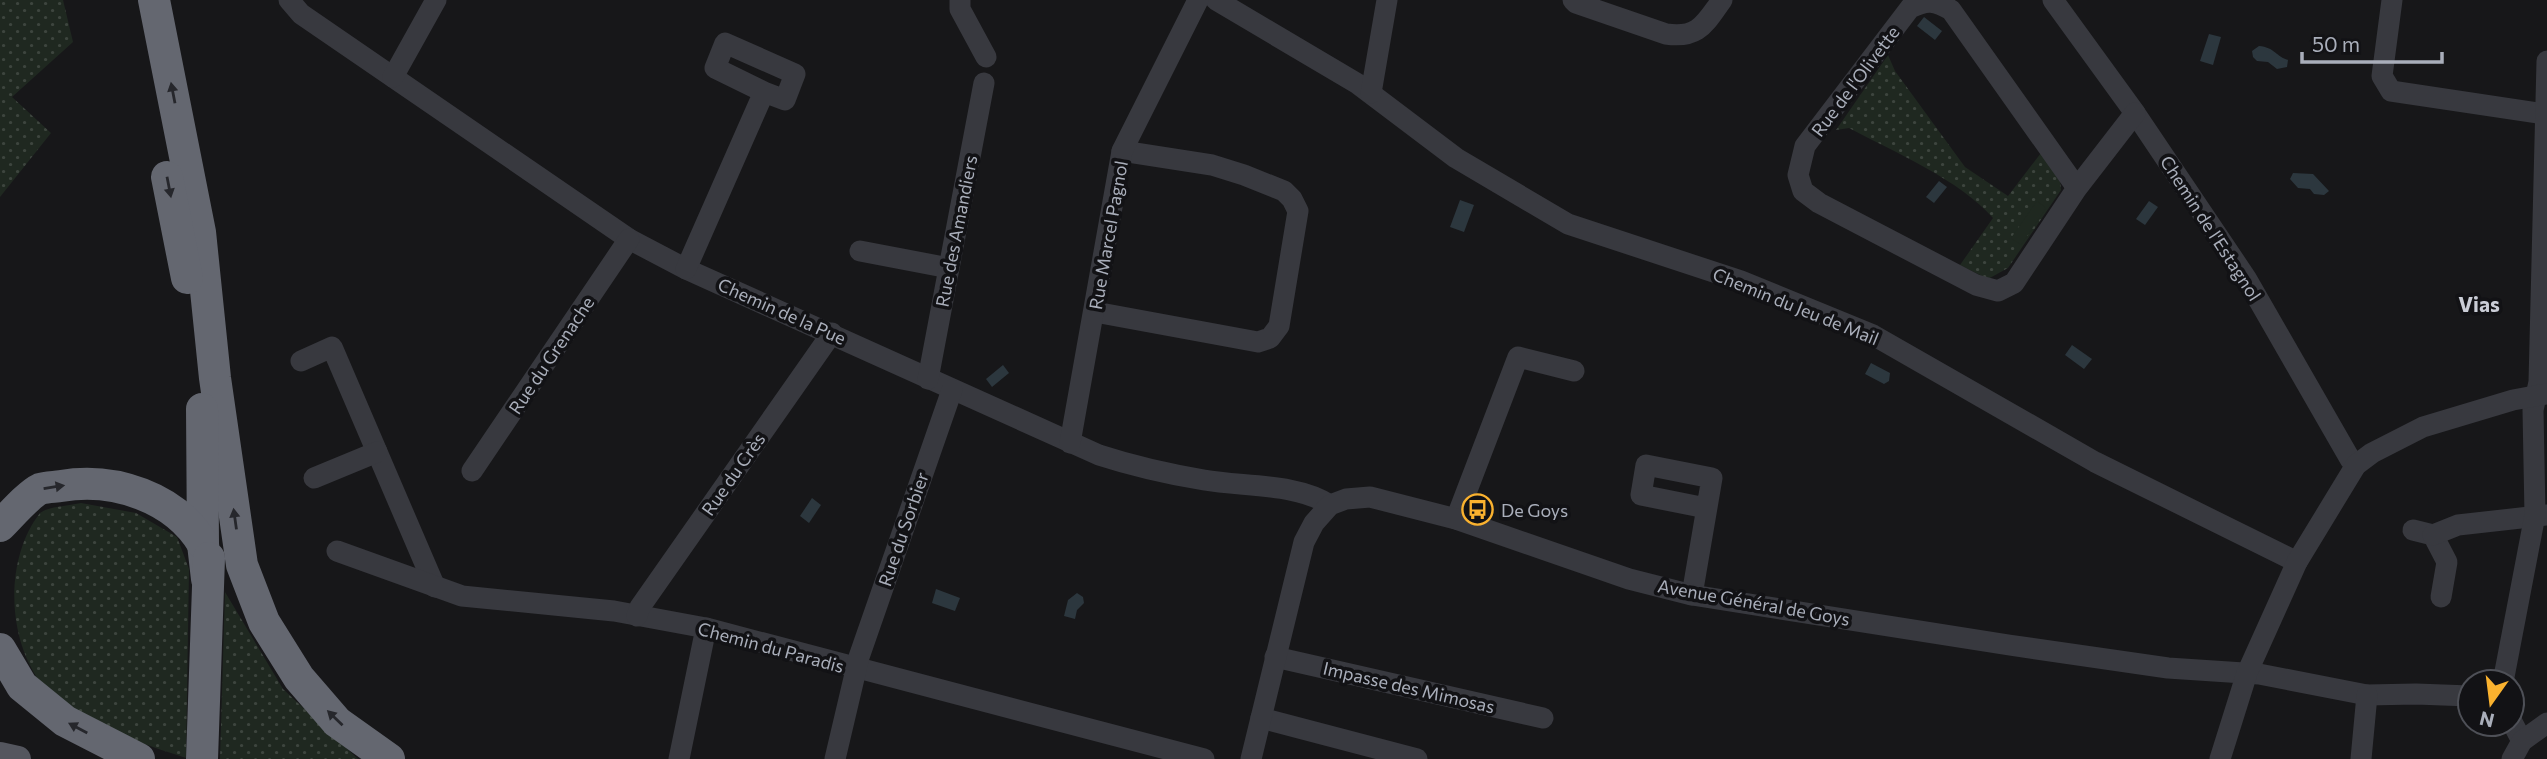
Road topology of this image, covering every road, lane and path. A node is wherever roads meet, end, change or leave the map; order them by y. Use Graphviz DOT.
graph roads {
  1 [pos="132,0"];
  2 [pos="154,0"];
  3 [pos="289,0"];
  4 [pos="436,0"];
  5 [pos="960,0"];
  6 [pos="1198,0"];
  7 [pos="1216,0"];
  8 [pos="1387,0"];
  9 [pos="1573,0"];
  10 [pos="1722,0"];
  11 [pos="2053,0"];
  12 [pos="2392,0"];
  13 [pos="986,57"];
  14 [pos="2547,61"];
  15 [pos="393,77"];
  16 [pos="984,83"];
  17 [pos="764,92"];
  18 [pos="1371,93"];
  19 [pos="2135,113"];
  20 [pos="2544,114"];
  21 [pos="1122,150"];
  22 [pos="2077,188"];
  23 [pos="629,239"];
  24 [pos="860,251"];
  25 [pos="950,268"];
  26 [pos="686,269"];
  27 [pos="1095,312"];
  28 [pos="832,333"];
  29 [pos="301,361"];
  30 [pos="1574,371"];
  31 [pos="215,378"];
  32 [pos="928,379"];
  33 [pos="952,390"];
  34 [pos="2541,395"];
  35 [pos="1070,443"];
  36 [pos="377,452"];
  37 [pos="2356,465"];
  38 [pos="472,471"];
  39 [pos="314,478"];
  40 [pos="1329,505"];
  41 [pos="1706,508"];
  42 [pos="2541,515"];
  43 [pos="1456,519"];
  44 [pos="0,526"];
  45 [pos="203,544"];
  46 [pos="337,551"];
  47 [pos="2297,562"];
  48 [pos="207,579"];
  49 [pos="435,587"];
  50 [pos="1692,594"];
  51 [pos="2441,597"];
  52 [pos="637,616"];
  53 [pos="706,628"];
  54 [pos="0,649"];
  55 [pos="1275,657"];
  56 [pos="2506,668"];
  57 [pos="856,669"];
  58 [pos="2247,673"];
  59 [pos="2367,695"];
  60 [pos="2456,695"];
  61 [pos="1261,718"];
  62 [pos="1543,718"];
  63 [pos="2547,723"];
  64 [pos="2515,741"];
  65 [pos="202,746"];
  66 [pos="0,755"];
  67 [pos="18,759"];
  68 [pos="139,759"];
  69 [pos="389,759"];
  70 [pos="679,759"];
  71 [pos="835,759"];
  72 [pos="1204,759"];
  73 [pos="1251,759"];
  74 [pos="1417,759"];
  75 [pos="2220,759"];
  76 [pos="2361,759"];
  1 -- 45 [label="highway, one-way"];
  31 -- 2 [label="highway, one-way"];
  3 -- 15 [label="street, Chemin de la Pue"];
  4 -- 15 [label="street"];
  5 -- 13 [label="street"];
  6 -- 21 [label="street, Rue Marcel Pagnol"];
  7 -- 18 [label="street, Chemin du Jeu de Mail"];
  8 -- 18 [label="street"];
  9 -- 10 [label="street"];
  11 -- 19 [label="street, Chemin de l'Estagnol"];
  12 -- 20 [label="street"];
  14 -- 20 [label="street"];
  15 -- 23 [label="street, Chemin de la Pue"];
  16 -- 25 [label="street, Rue des Amandiers"];
  17 -- 26 [label="street"];
  18 -- 47 [label="street, Chemin du Jeu de Mail"];
  19 -- 22 [label="street, Rue de l'Olivette"];
  19 -- 37 [label="street, Chemin de l'Estagnol"];
  20 -- 34 [label="street"];
  21 -- 27 [label="street, Rue Marcel Pagnol"];
  21 -- 27 [label="street"];
  22 -- 22 [label="street, Rue de l'Olivette"];
  23 -- 26 [label="street, Chemin de la Pue"];
  23 -- 38 [label="street, Rue du Grenache"];
  24 -- 25 [label="street"];
  25 -- 32 [label="street, Rue des Amandiers"];
  26 -- 28 [label="street, Chemin de la Pue"];
  27 -- 35 [label="street, Rue Marcel Pagnol"];
  28 -- 32 [label="street, Chemin de la Pue"];
  28 -- 52 [label="street, Rue du Crès"];
  29 -- 36 [label="street"];
  30 -- 43 [label="street"];
  31 -- 48 [label="highway"];
  69 -- 31 [label="highway, one-way"];
  32 -- 33 [label="street, Chemin de la Pue"];
  33 -- 35 [label="street, Chemin de la Pue"];
  33 -- 57 [label="street, Rue du Sorbier"];
  34 -- 37 [label="street"];
  34 -- 42 [label="street"];
  35 -- 40 [label="street, Chemin de la Pue"];
  36 -- 39 [label="street"];
  36 -- 49 [label="street"];
  37 -- 47 [label="street"];
  40 -- 43 [label="street, Avenue Général de Goys"];
  40 -- 55 [label="street"];
  41 -- 50 [label="street"];
  42 -- 51 [label="street"];
  42 -- 56 [label="street"];
  43 -- 50 [label="street, Avenue Général de Goys"];
  44 -- 45 [label="highway, one-way"];
  45 -- 48 [label="highway"];
  46 -- 49 [label="street, Chemin du Paradis"];
  47 -- 58 [label="street"];
  48 -- 65 [label="highway"];
  49 -- 52 [label="street, Chemin du Paradis"];
  50 -- 58 [label="street, Avenue Général de Goys"];
  52 -- 53 [label="street, Chemin du Paradis"];
  53 -- 57 [label="street, Chemin du Paradis"];
  53 -- 70 [label="street"];
  68 -- 54 [label="highway, one-way"];
  55 -- 61 [label="street"];
  55 -- 62 [label="street, Impasse des Mimosas"];
  57 -- 71 [label="street, Rue du Sorbier"];
  57 -- 72 [label="street, Chemin du Paradis"];
  58 -- 59 [label="street, Avenue Général de Goys"];
  58 -- 75 [label="street"];
  59 -- 60 [label="street, Avenue Général de Goys"];
  59 -- 76 [label="street"];
  61 -- 73 [label="street"];
  61 -- 74 [label="street"];
  63 -- 64 [label="street"];
  66 -- 67 [label="main road"];
}
